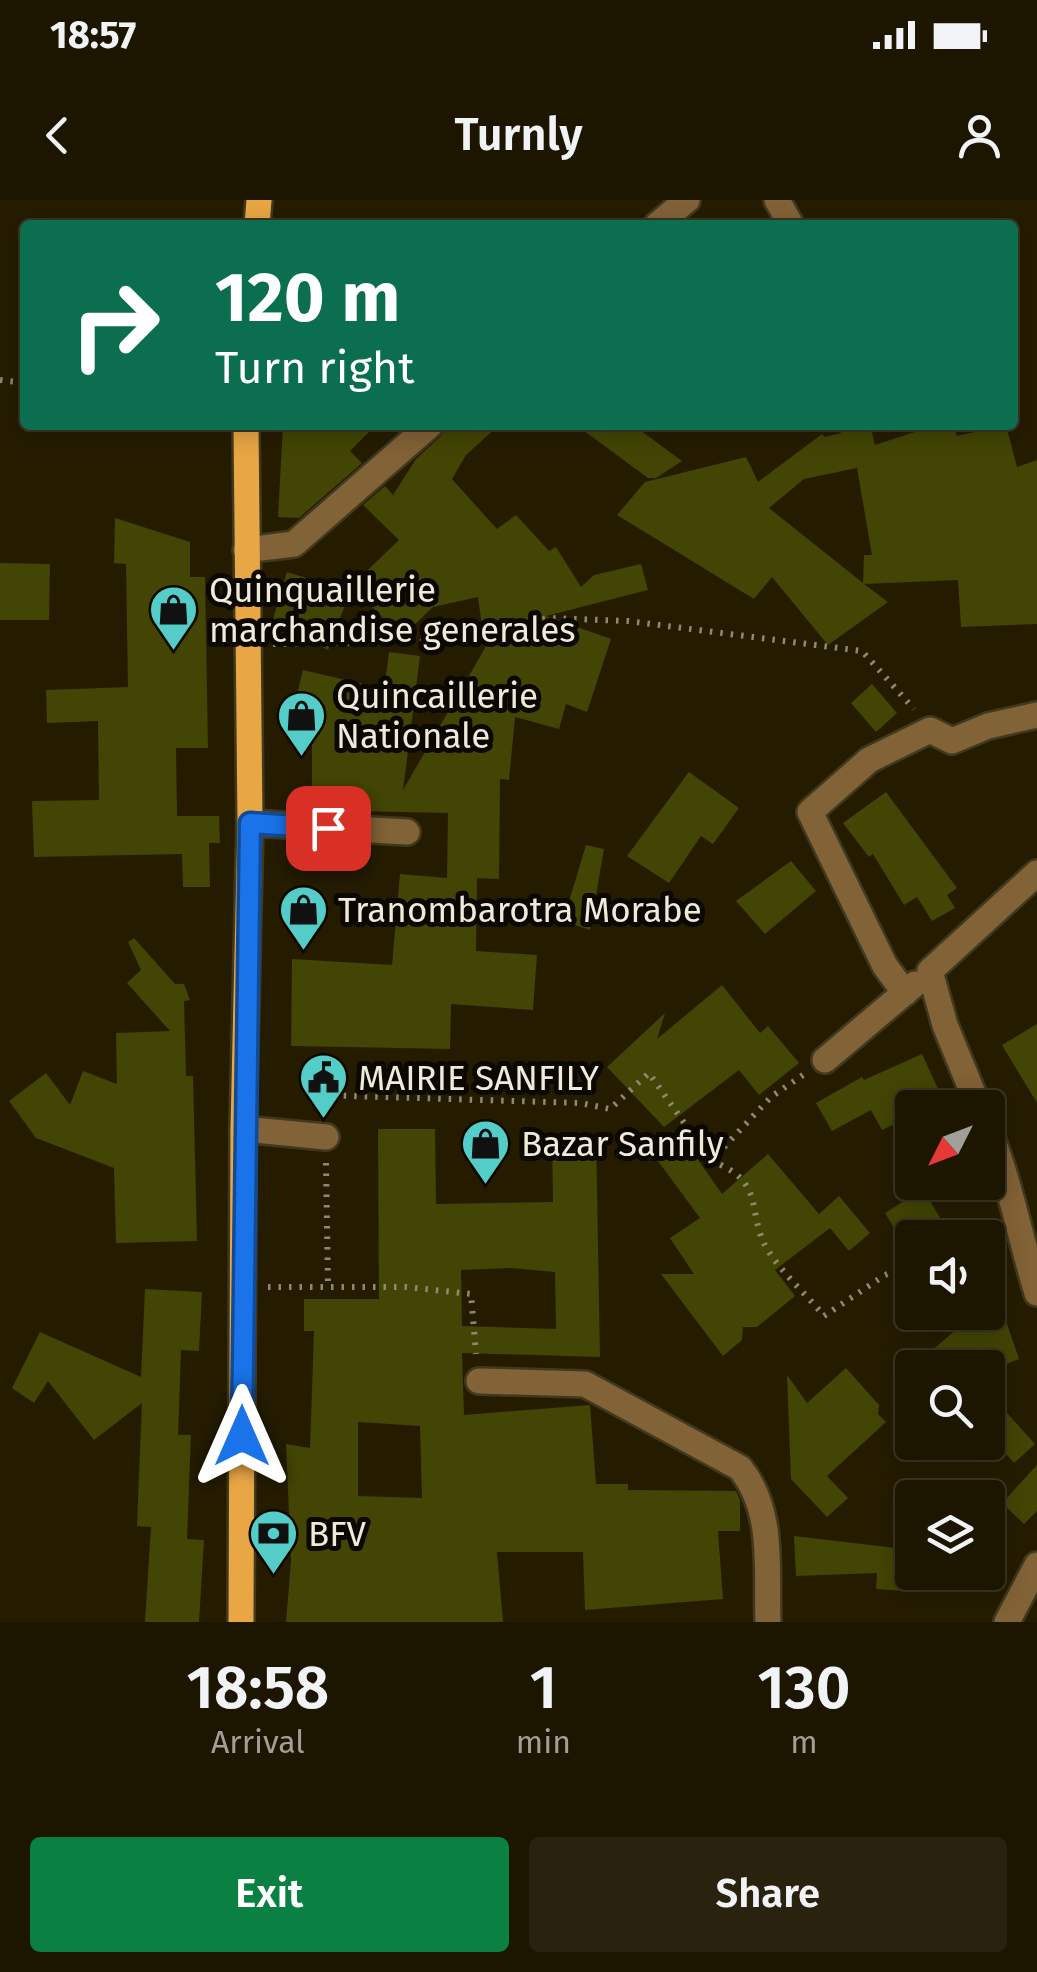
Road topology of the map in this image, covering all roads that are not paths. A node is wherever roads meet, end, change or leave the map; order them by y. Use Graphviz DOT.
graph roads {
  1 [pos="688,200"];
  2 [pos="662,220"];
  3 [pos="246,430"];
  4 [pos="424,430"];
  5 [pos="246,550"];
  6 [pos="1037,714"];
  7 [pos="250,823"];
  8 [pos="407,832"];
  9 [pos="1037,873"];
  10 [pos="930,971"];
  11 [pos="905,992"];
  12 [pos="826,1060"];
  13 [pos="972,1090"];
  14 [pos="243,1129"];
  15 [pos="326,1137"];
  16 [pos="1005,1170"];
  17 [pos="1037,1293"];
  18 [pos="479,1381"];
  19 [pos="1037,1565"];
  20 [pos="241,1622"];
  21 [pos="768,1622"];
  22 [pos="1006,1622"];
  1 -- 2 [label="street"];
  3 -- 5 [label="main road"];
  4 -- 5 [label="street"];
  5 -- 7 [label="main road"];
  6 -- 11 [label="street"];
  7 -- 8 [label="street"];
  7 -- 14 [label="main road"];
  9 -- 10 [label="street"];
  10 -- 11 [label="street"];
  10 -- 13 [label="street"];
  11 -- 12 [label="street"];
  14 -- 15 [label="street"];
  14 -- 20 [label="main road"];
  16 -- 17 [label="street"];
  18 -- 21 [label="street"];
  19 -- 22 [label="street"];
}
